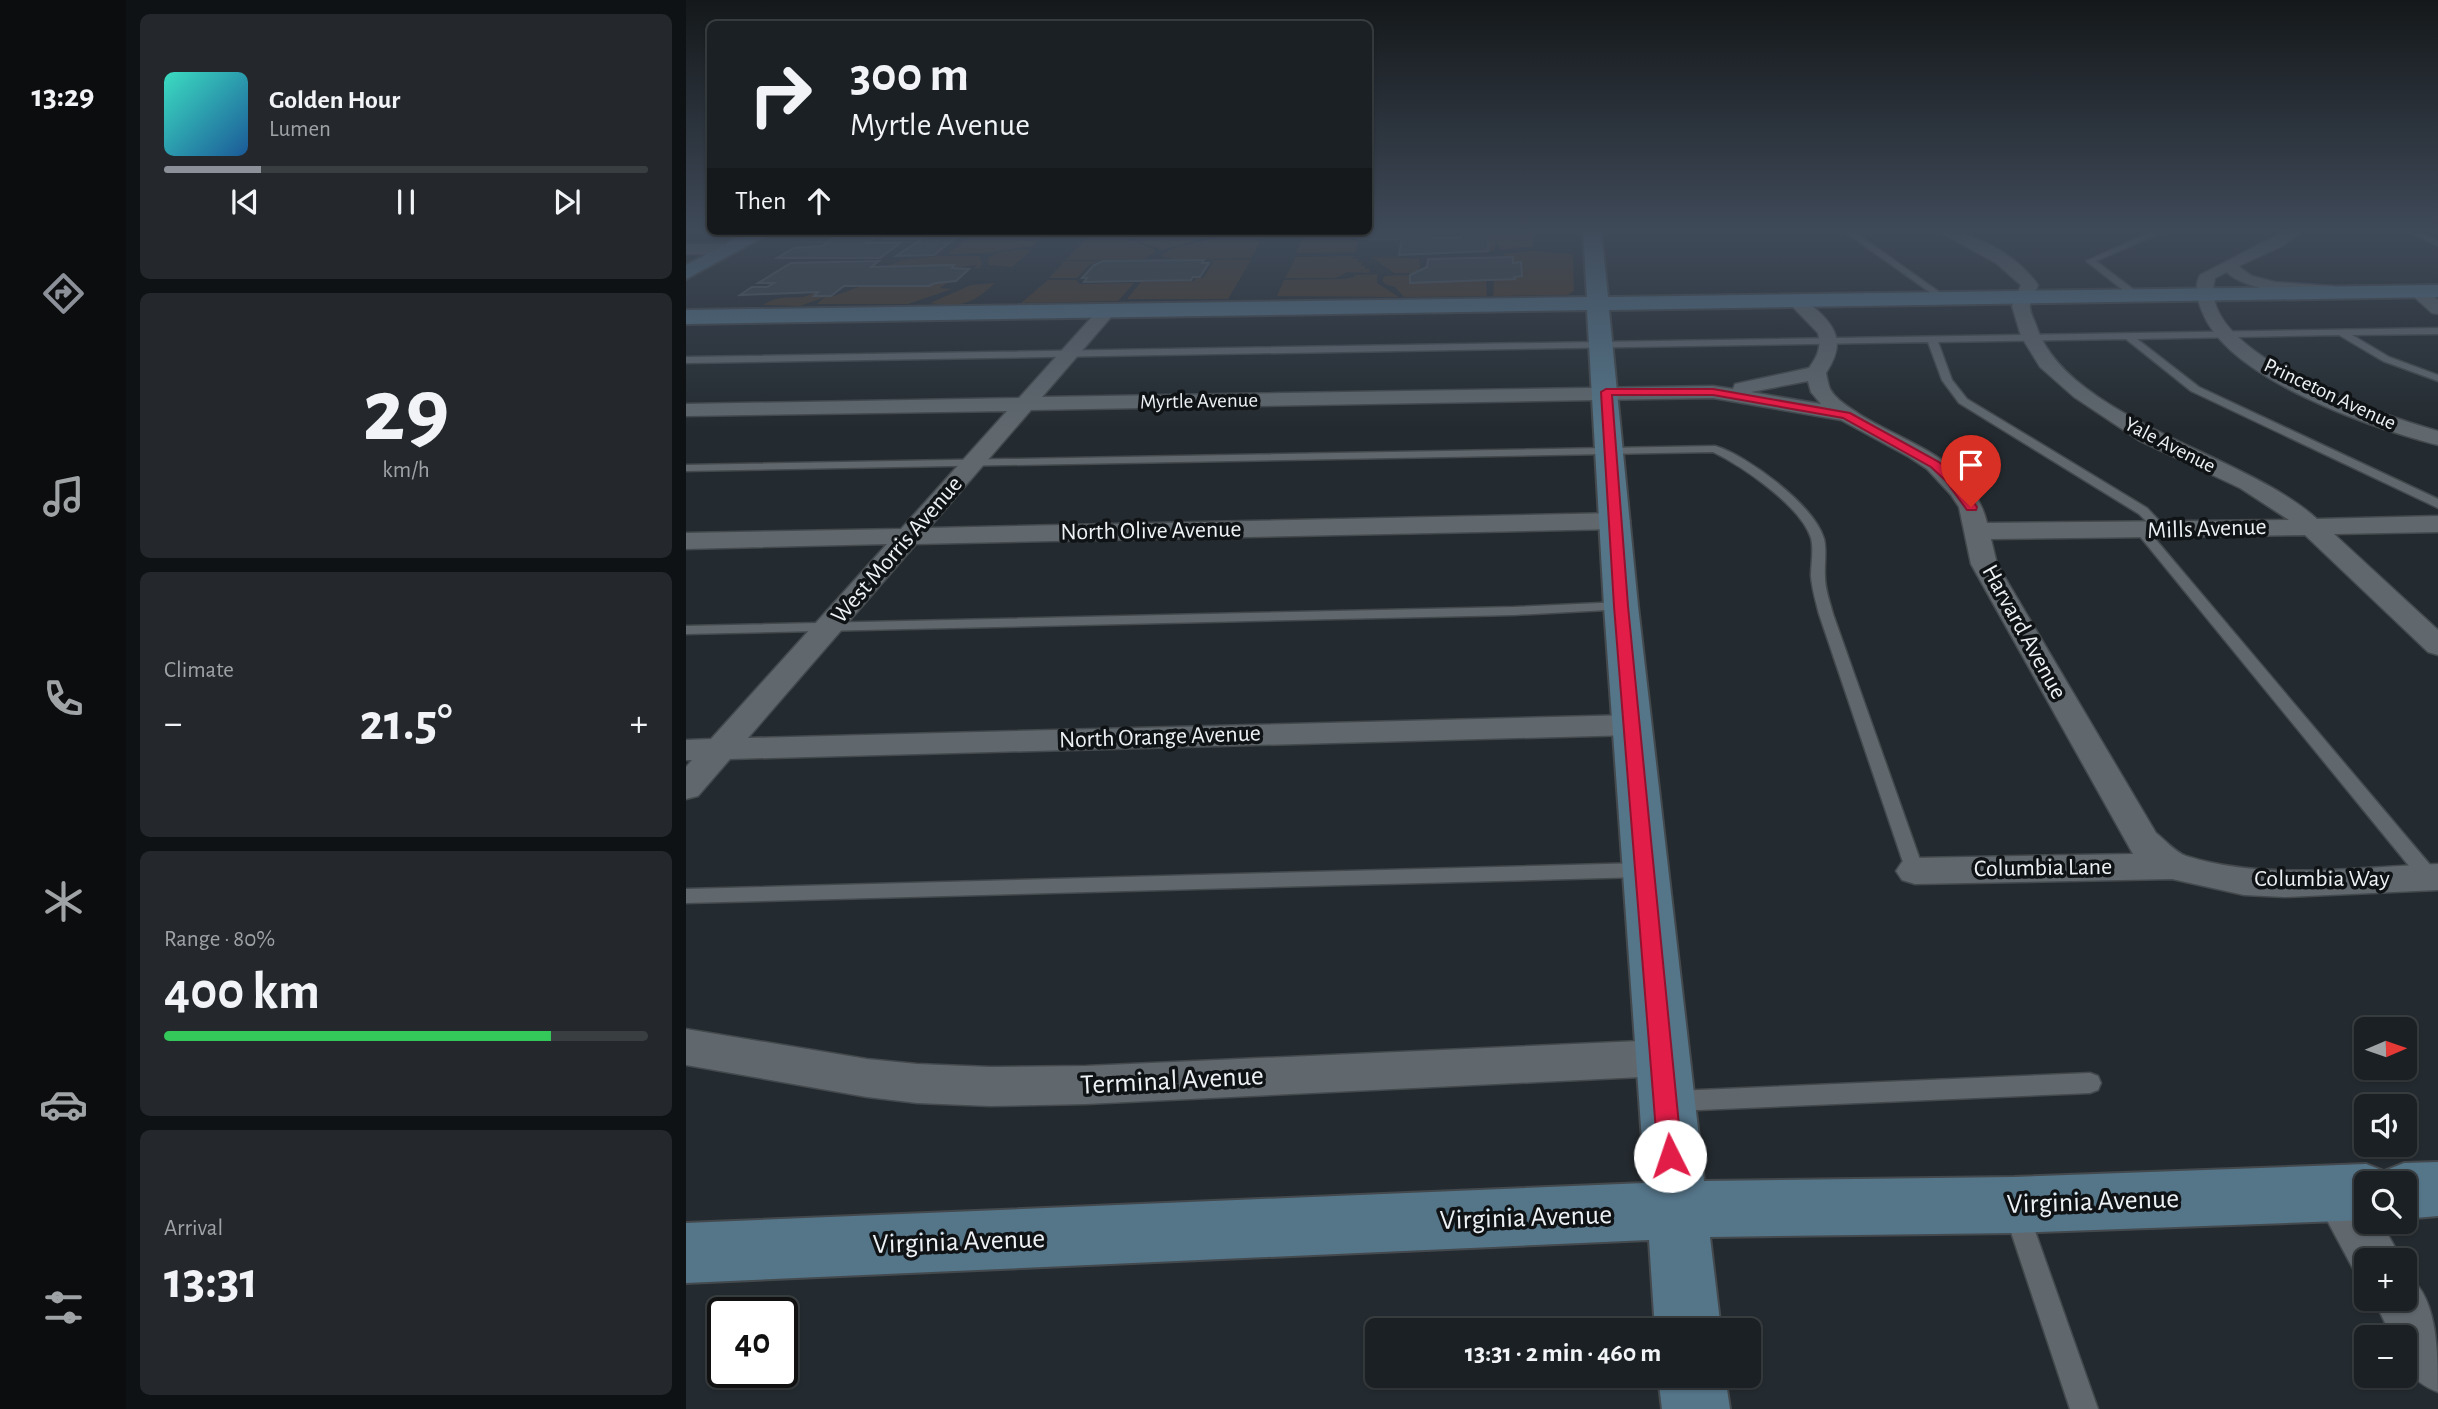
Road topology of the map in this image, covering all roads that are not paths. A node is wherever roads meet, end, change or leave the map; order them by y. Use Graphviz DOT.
graph roads {
  1 [pos="1598,297"];
  2 [pos="1942,297"];
  3 [pos="2025,297"];
  4 [pos="2039,297"];
  5 [pos="2206,297"];
  6 [pos="1945,299"];
  7 [pos="1796,301"];
  8 [pos="686,311"];
  9 [pos="1106,312"];
  10 [pos="1599,314"];
  11 [pos="768,316"];
  12 [pos="686,317"];
  13 [pos="2438,331"];
  14 [pos="2342,332"];
  15 [pos="2224,335"];
  16 [pos="2030,336"];
  17 [pos="2128,336"];
  18 [pos="1931,339"];
  19 [pos="1830,340"];
  20 [pos="1069,355"];
  21 [pos="686,360"];
  22 [pos="1816,373"];
  23 [pos="2438,378"];
  24 [pos="1606,392"];
  25 [pos="1713,392"];
  26 [pos="1025,405"];
  27 [pos="686,410"];
  28 [pos="1846,415"];
  29 [pos="2438,438"];
  30 [pos="1609,449"];
  31 [pos="972,463"];
  32 [pos="686,468"];
  33 [pos="2438,503"];
  34 [pos="1617,521"];
  35 [pos="2438,524"];
  36 [pos="2310,526"];
  37 [pos="1977,531"];
  38 [pos="2153,531"];
  39 [pos="909,537"];
  40 [pos="686,541"];
  41 [pos="1621,606"];
  42 [pos="832,625"];
  43 [pos="686,630"];
  44 [pos="2438,646"];
  45 [pos="1633,725"];
  46 [pos="721,749"];
  47 [pos="686,750"];
  48 [pos="686,788"];
  49 [pos="1644,870"];
  50 [pos="2189,870"];
  51 [pos="1915,871"];
  52 [pos="2434,878"];
  53 [pos="686,896"];
  54 [pos="686,1047"];
  55 [pos="1662,1058"];
  56 [pos="2090,1083"];
  57 [pos="1665,1101"];
  58 [pos="2438,1189"];
  59 [pos="2417,1190"];
  60 [pos="2351,1193"];
  61 [pos="2014,1205"];
  62 [pos="1676,1211"];
  63 [pos="2372,1248"];
  64 [pos="686,1253"];
  65 [pos="2407,1311"];
  66 [pos="1687,1318"];
  67 [pos="2438,1365"];
  68 [pos="1693,1388"];
  69 [pos="1696,1409"];
  70 [pos="2084,1409"];
  1 -- 10 [label="street"];
  2 -- 6 [label="lane"];
  3 -- 4 [label="street"];
  3 -- 6 [label="street"];
  3 -- 16 [label="street, Yale Avenue"];
  5 -- 15 [label="street, Princeton Avenue"];
  6 -- 7 [label="street"];
  7 -- 10 [label="street"];
  7 -- 19 [label="street"];
  8 -- 11 [label="street"];
  9 -- 10 [label="street"];
  9 -- 11 [label="street"];
  9 -- 20 [label="street, West Morris Avenue"];
  10 -- 19 [label="lane"];
  10 -- 20 [label="lane"];
  10 -- 24 [label="street"];
  11 -- 12 [label="street"];
  13 -- 14 [label="lane"];
  14 -- 15 [label="lane"];
  14 -- 23 [label="lane"];
  15 -- 17 [label="lane"];
  15 -- 29 [label="street, Princeton Avenue"];
  16 -- 17 [label="lane"];
  16 -- 18 [label="lane"];
  16 -- 36 [label="street, Yale Avenue"];
  17 -- 33 [label="lane"];
  18 -- 19 [label="lane"];
  18 -- 38 [label="lane"];
  19 -- 22 [label="street"];
  20 -- 21 [label="lane"];
  20 -- 26 [label="street, West Morris Avenue"];
  22 -- 25 [label="street, Myrtle Avenue"];
  22 -- 28 [label="street, Harvard Avenue"];
  24 -- 25 [label="street, Myrtle Avenue"];
  24 -- 26 [label="street, Myrtle Avenue"];
  24 -- 30 [label="street"];
  25 -- 28 [label="street, Myrtle Avenue"];
  26 -- 27 [label="street, Myrtle Avenue"];
  26 -- 31 [label="street, West Morris Avenue"];
  28 -- 37 [label="street, Harvard Avenue"];
  30 -- 31 [label="lane"];
  30 -- 34 [label="street"];
  30 -- 51 [label="lane"];
  31 -- 32 [label="lane"];
  31 -- 39 [label="street, West Morris Avenue"];
  34 -- 39 [label="street, North Olive Avenue"];
  34 -- 41 [label="street"];
  35 -- 36 [label="street, Mills Avenue"];
  36 -- 38 [label="street, Mills Avenue"];
  36 -- 44 [label="street, Yale Avenue"];
  37 -- 38 [label="street, Mills Avenue"];
  37 -- 50 [label="street, Harvard Avenue"];
  38 -- 52 [label="lane"];
  39 -- 40 [label="street, North Olive Avenue"];
  39 -- 42 [label="street, West Morris Avenue"];
  41 -- 42 [label="lane"];
  41 -- 45 [label="street"];
  42 -- 43 [label="lane"];
  42 -- 46 [label="street, West Morris Avenue"];
  45 -- 46 [label="street, North Orange Avenue"];
  45 -- 49 [label="street"];
  46 -- 47 [label="street, North Orange Avenue"];
  46 -- 48 [label="street, West Morris Avenue"];
  49 -- 53 [label="lane"];
  49 -- 55 [label="street"];
  50 -- 51 [label="street, Columbia Lane"];
  50 -- 52 [label="street, Columbia Way"];
  54 -- 55 [label="street, Terminal Avenue"];
  55 -- 57 [label="street"];
  56 -- 57 [label="lane"];
  57 -- 62 [label="street"];
  58 -- 59 [label="street"];
  60 -- 61 [label="street, Virginia Avenue"];
  60 -- 63 [label="street"];
  61 -- 62 [label="street, Virginia Avenue"];
  61 -- 70 [label="lane"];
  62 -- 64 [label="street, Virginia Avenue"];
  62 -- 66 [label="street"];
  65 -- 67 [label="street"];
  68 -- 69 [label="street"];
}
